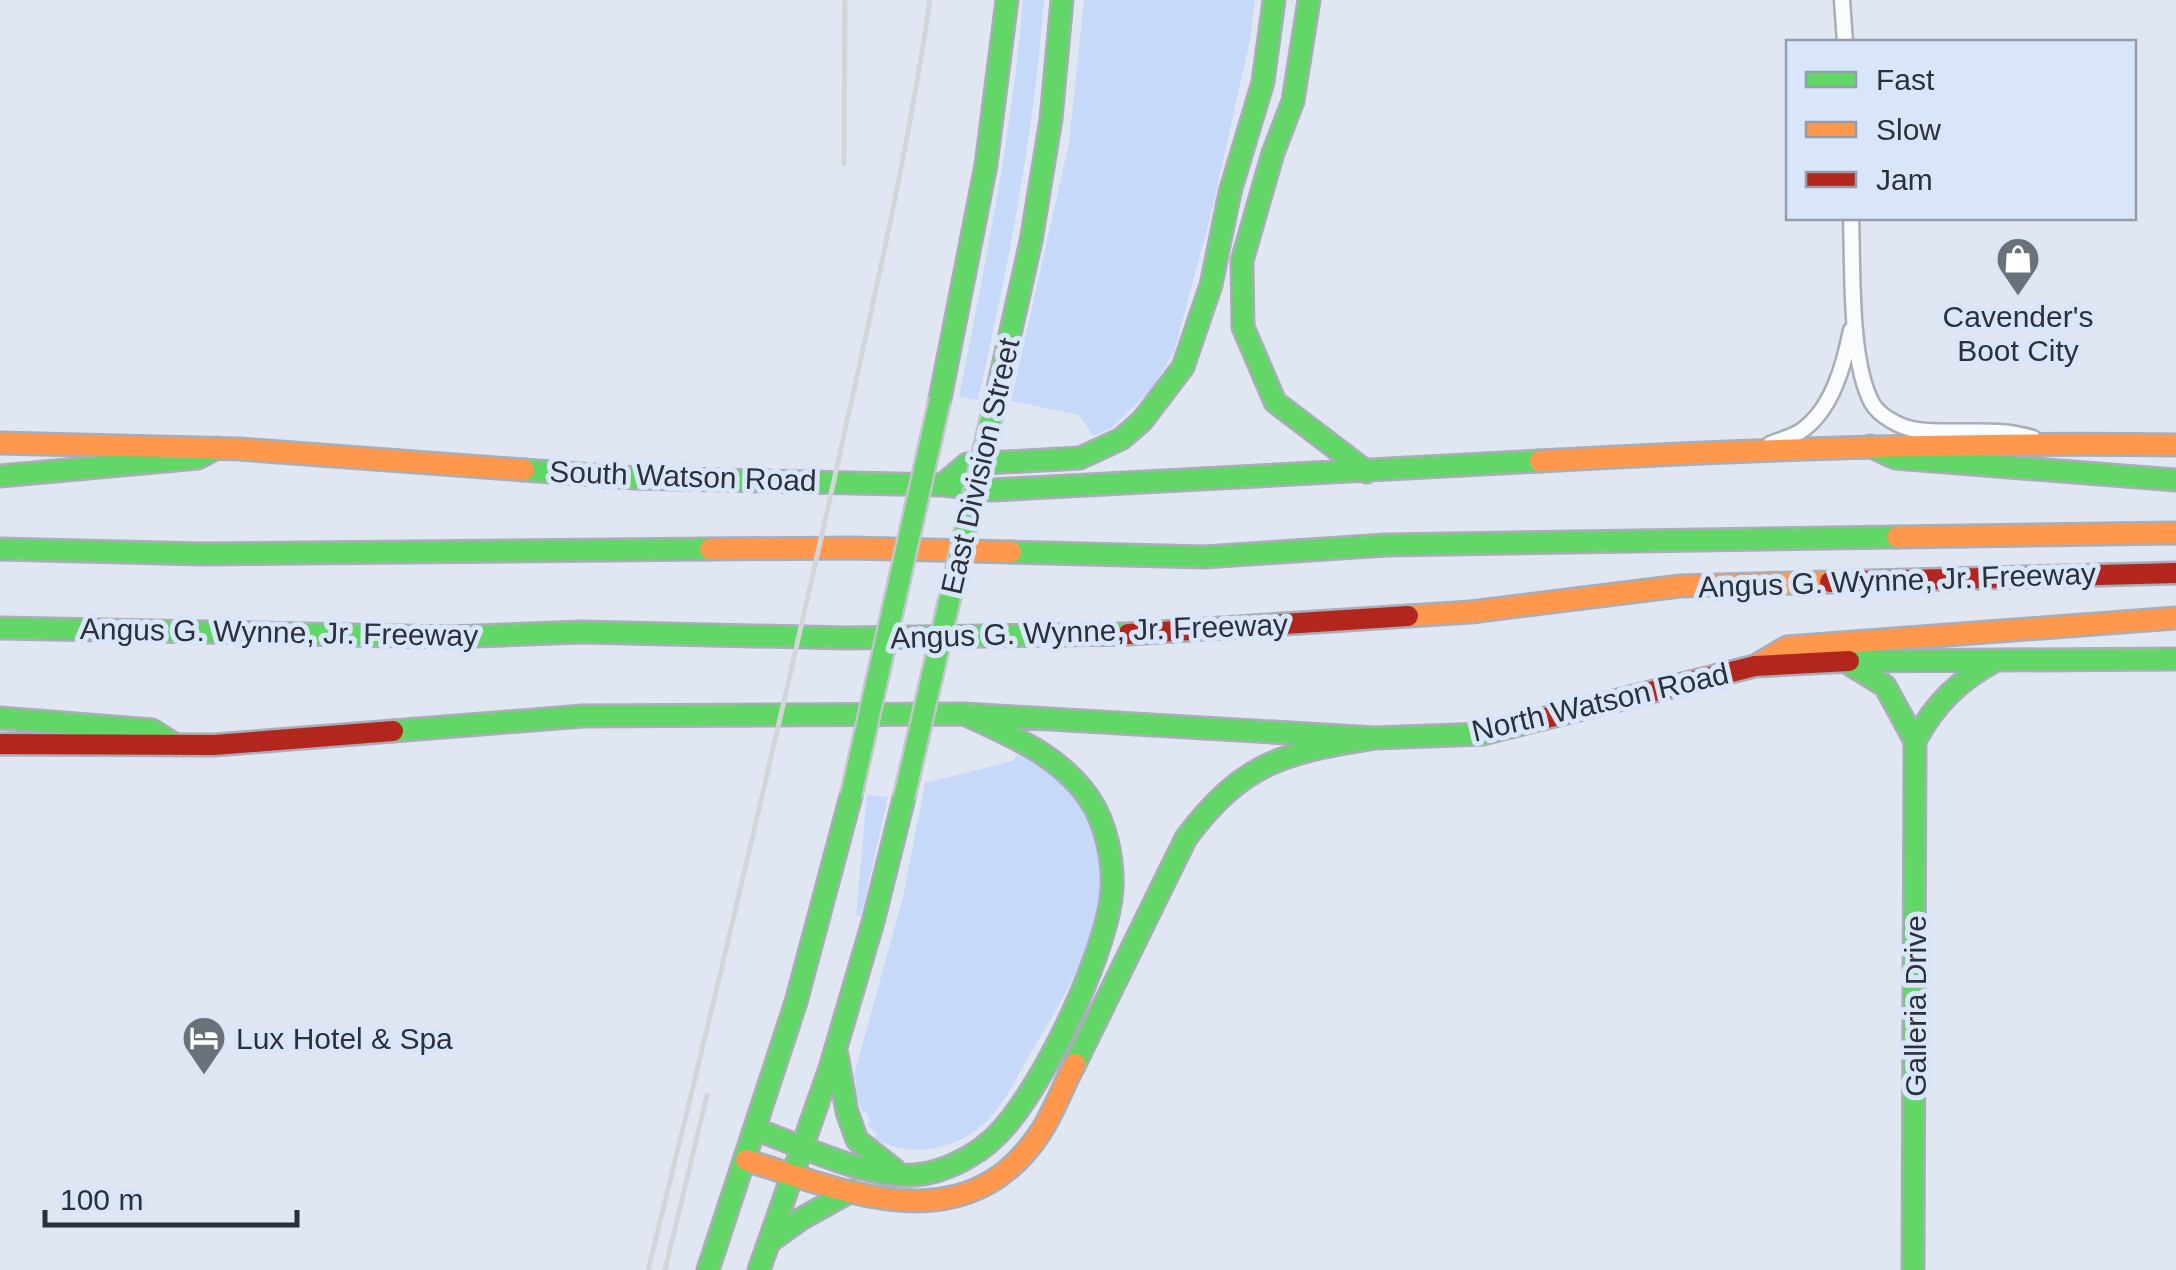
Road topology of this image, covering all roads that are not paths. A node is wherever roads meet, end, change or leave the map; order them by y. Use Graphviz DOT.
graph roads {
  1 [pos="1007,0"];
  2 [pos="1062,0"];
  3 [pos="1274,0"];
  4 [pos="1309,0"];
  5 [pos="1842,0"];
  6 [pos="1845,40"];
  7 [pos="1851,220"];
  8 [pos="1854,315"];
  9 [pos="0,443"];
  10 [pos="2052,444"];
  11 [pos="1870,446"];
  12 [pos="2176,446"];
  13 [pos="217,448"];
  14 [pos="1760,448"];
  15 [pos="1367,472"];
  16 [pos="0,476"];
  17 [pos="2176,480"];
  18 [pos="942,484"];
  19 [pos="2176,533"];
  20 [pos="0,549"];
  21 [pos="2176,573"];
  22 [pos="2176,618"];
  23 [pos="0,628"];
  24 [pos="2176,659"];
  25 [pos="1996,660"];
  26 [pos="1840,661"];
  27 [pos="1755,666"];
  28 [pos="964,714"];
  29 [pos="0,718"];
  30 [pos="1375,738"];
  31 [pos="1914,741"];
  32 [pos="0,744"];
  33 [pos="176,745"];
  34 [pos="836,1046"];
  35 [pos="755,1129"];
  36 [pos="805,1146"];
  37 [pos="746,1160"];
  38 [pos="794,1174"];
  39 [pos="900,1174"];
  40 [pos="851,1192"];
  41 [pos="768,1244"];
  42 [pos="708,1270"];
  43 [pos="759,1270"];
  44 [pos="1913,1270"];
  1 -- 35 [label="main road, East Division Street, bridge"];
  2 -- 34 [label="main road, East Division Street, bridge"];
  3 -- 18 [label="main road"];
  4 -- 15 [label="main road"];
  5 -- 6 [label="street"];
  7 -- 8 [label="street"];
  8 -- 10 [label="street"];
  8 -- 14 [label="street"];
  9 -- 13 [label="main road, South Watson Road"];
  10 -- 11 [label="main road"];
  10 -- 12 [label="main road"];
  11 -- 14 [label="main road"];
  11 -- 17 [label="main road"];
  13 -- 16 [label="main road"];
  13 -- 18 [label="main road, South Watson Road"];
  14 -- 15 [label="main road"];
  15 -- 18 [label="main road, South Watson Road"];
  19 -- 20 [label="main road, Angus G. Wynne, Jr. Freeway"];
  21 -- 23 [label="main road, Angus G. Wynne, Jr. Freeway"];
  22 -- 27 [label="main road"];
  24 -- 25 [label="main road, North Watson Road"];
  25 -- 26 [label="main road, North Watson Road"];
  25 -- 31 [label="main road"];
  26 -- 27 [label="main road, North Watson Road"];
  26 -- 31 [label="main road"];
  27 -- 30 [label="main road, North Watson Road"];
  28 -- 30 [label="main road, North Watson Road"];
  28 -- 33 [label="main road"];
  28 -- 39 [label="main road"];
  29 -- 33 [label="main road"];
  30 -- 40 [label="main road"];
  31 -- 44 [label="main road, Galleria Drive"];
  32 -- 33 [label="main road"];
  34 -- 36 [label="main road, East Division Street"];
  34 -- 39 [label="main road"];
  35 -- 36 [label="main road"];
  35 -- 37 [label="main road, East Division Street"];
  36 -- 38 [label="main road, East Division Street"];
  36 -- 39 [label="main road"];
  37 -- 38 [label="main road"];
  37 -- 42 [label="main road, East Division Street"];
  38 -- 40 [label="main road"];
  38 -- 41 [label="main road, East Division Street"];
  40 -- 41 [label="main road"];
  41 -- 43 [label="main road, East Division Street"];
}
